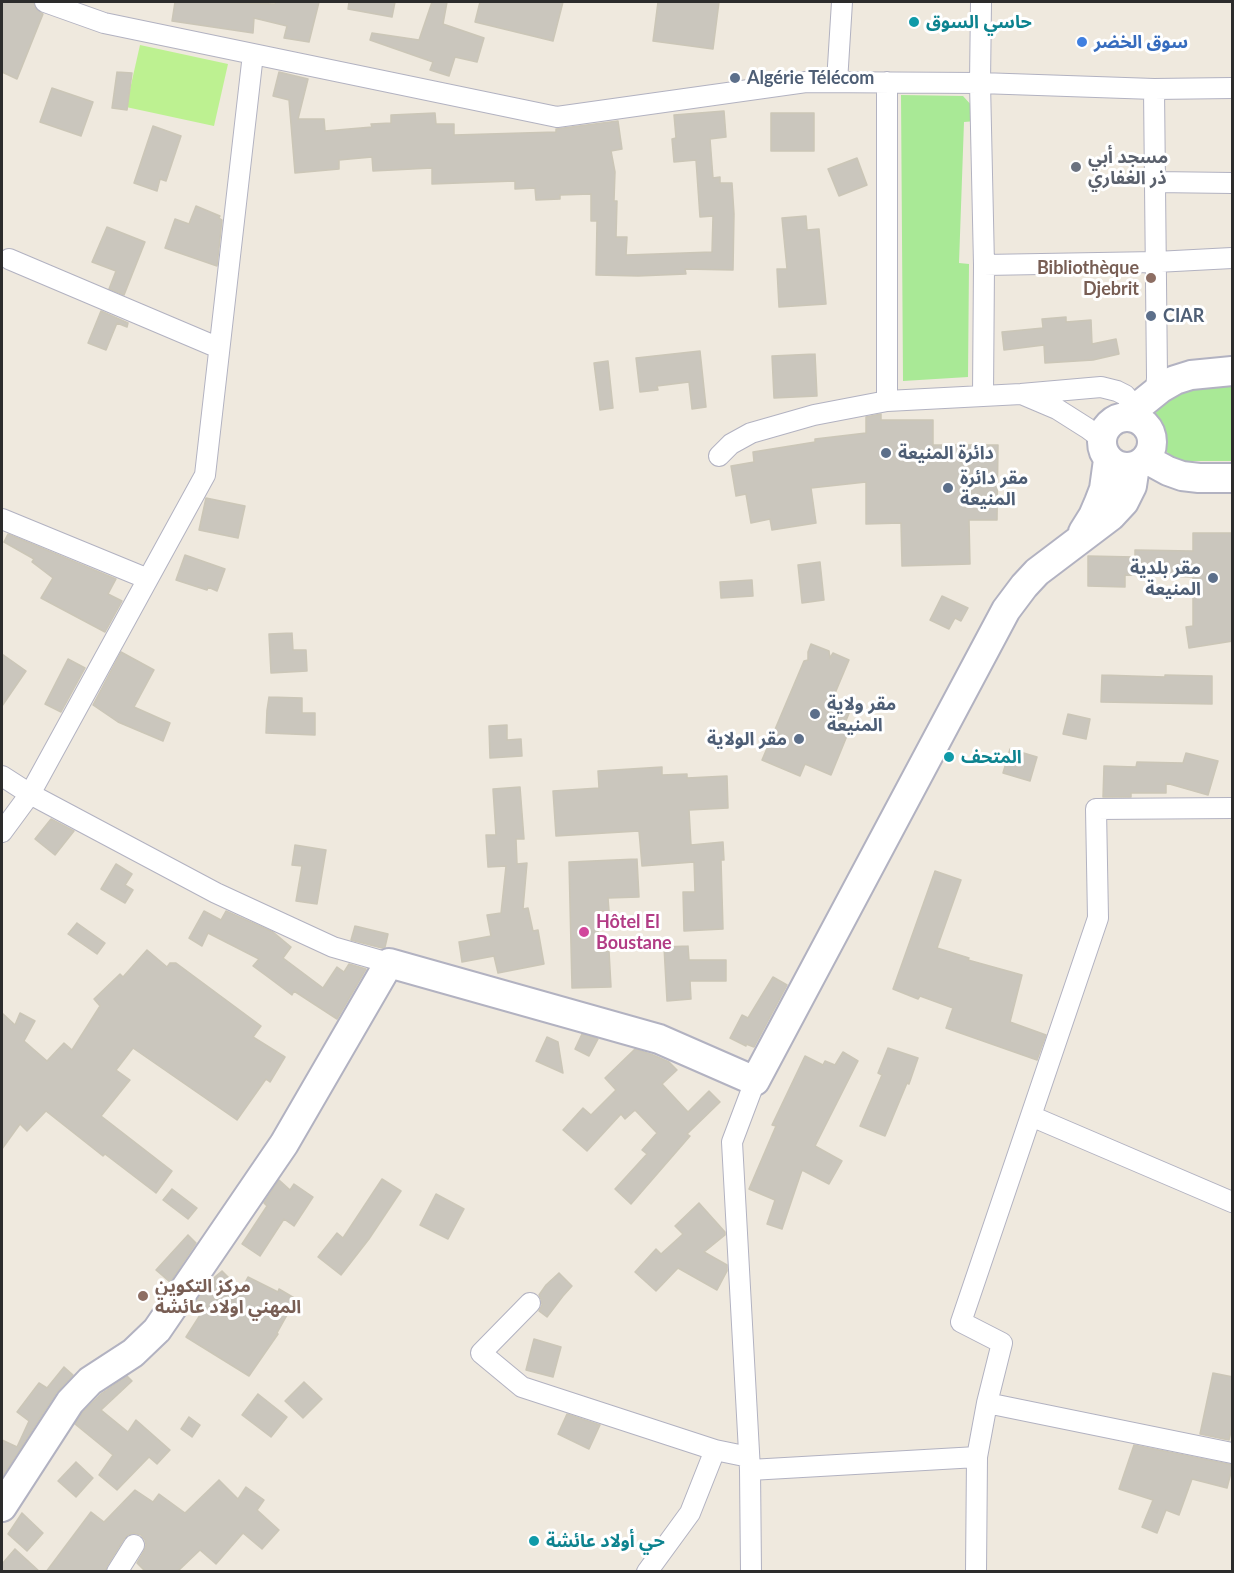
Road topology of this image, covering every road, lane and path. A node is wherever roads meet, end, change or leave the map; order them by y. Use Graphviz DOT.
graph roads {
  1 [pos="45,2"];
  2 [pos="842,2"];
  3 [pos="981,2"];
  4 [pos="253,54"];
  5 [pos="837,82"];
  6 [pos="887,82"];
  7 [pos="980,83"];
  8 [pos="1233,88"];
  9 [pos="1154,89"];
  10 [pos="1155,182"];
  11 [pos="1233,183"];
  12 [pos="1233,258"];
  13 [pos="9,259"];
  14 [pos="1156,262"];
  15 [pos="984,265"];
  16 [pos="219,348"];
  17 [pos="1233,370"];
  18 [pos="1021,394"];
  19 [pos="983,395"];
  20 [pos="887,401"];
  21 [pos="1140,409"];
  22 [pos="1105,449"];
  23 [pos="719,456"];
  24 [pos="1141,463"];
  25 [pos="1233,478"];
  26 [pos="2,519"];
  27 [pos="1075,543"];
  28 [pos="148,579"];
  29 [pos="2,776"];
  30 [pos="30,794"];
  31 [pos="1233,808"];
  32 [pos="2,832"];
  33 [pos="389,963"];
  34 [pos="755,1082"];
  35 [pos="1031,1116"];
  36 [pos="1233,1202"];
  37 [pos="530,1303"];
  38 [pos="987,1403"];
  39 [pos="715,1450"];
  40 [pos="1233,1454"];
  41 [pos="977,1457"];
  42 [pos="750,1463"];
  43 [pos="2,1507"];
  44 [pos="134,1545"];
  45 [pos="117,1572"];
  46 [pos="647,1572"];
  47 [pos="751,1572"];
  48 [pos="976,1572"];
  1 -- 4 [label="street"];
  2 -- 5 [label="street"];
  3 -- 7 [label="street"];
  4 -- 5 [label="street"];
  4 -- 16 [label="street"];
  5 -- 6 [label="street"];
  6 -- 7 [label="street"];
  6 -- 20 [label="street"];
  7 -- 9 [label="street"];
  7 -- 15 [label="street"];
  8 -- 9 [label="street"];
  9 -- 10 [label="street"];
  10 -- 11 [label="street"];
  10 -- 14 [label="street"];
  12 -- 14 [label="street"];
  13 -- 16 [label="street"];
  14 -- 15 [label="street"];
  14 -- 21 [label="street"];
  15 -- 19 [label="street"];
  16 -- 28 [label="street"];
  17 -- 21 [label="street"];
  18 -- 19 [label="street"];
  18 -- 21 [label="street"];
  18 -- 22 [label="street"];
  19 -- 20 [label="street"];
  20 -- 23 [label="street"];
  21 -- 22 [label="street"];
  21 -- 24 [label="street"];
  22 -- 24 [label="street"];
  22 -- 27 [label="street"];
  24 -- 25 [label="street"];
  24 -- 27 [label="street"];
  26 -- 28 [label="street"];
  27 -- 34 [label="street"];
  28 -- 30 [label="street"];
  29 -- 30 [label="street"];
  30 -- 32 [label="street"];
  30 -- 33 [label="street"];
  31 -- 35 [label="street"];
  33 -- 34 [label="street"];
  33 -- 43 [label="street"];
  34 -- 42 [label="street"];
  35 -- 36 [label="street"];
  35 -- 38 [label="street"];
  37 -- 39 [label="street"];
  38 -- 40 [label="street"];
  38 -- 41 [label="street"];
  39 -- 42 [label="street"];
  39 -- 46 [label="street"];
  41 -- 42 [label="street"];
  41 -- 48 [label="street"];
  42 -- 47 [label="street"];
  44 -- 45 [label="street"];
}
